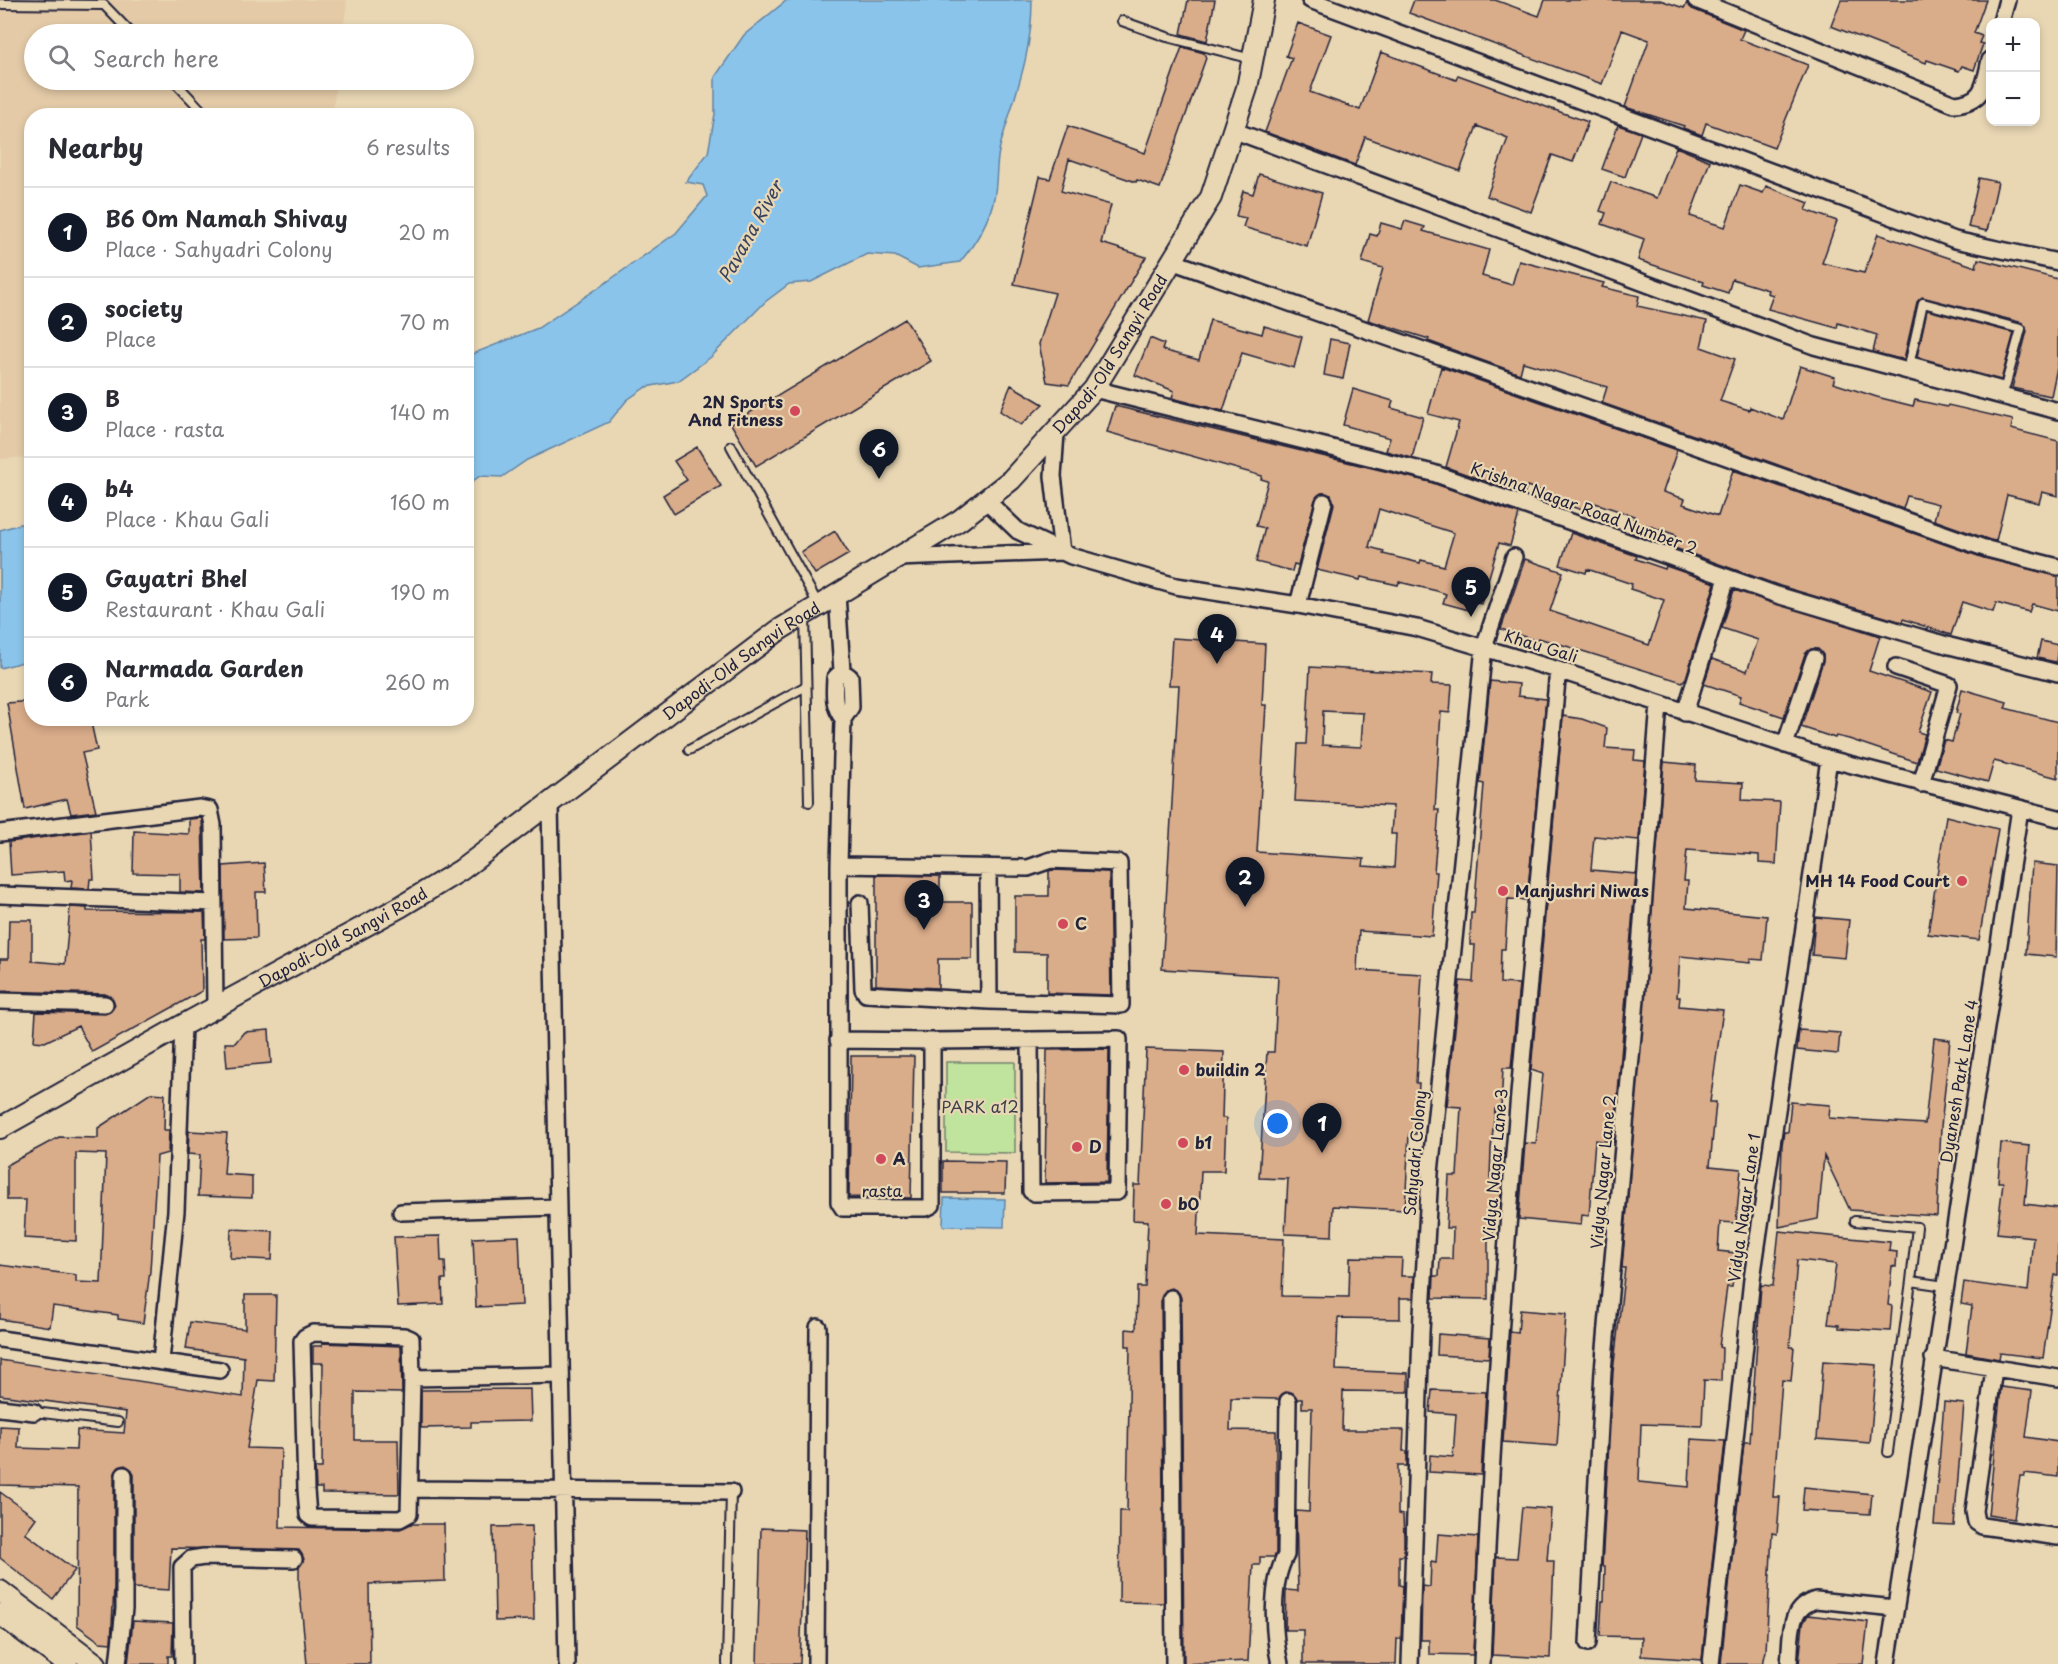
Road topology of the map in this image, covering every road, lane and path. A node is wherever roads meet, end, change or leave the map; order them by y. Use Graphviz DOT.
graph roads {
  1 [pos="1264,0"];
  2 [pos="1310,0"];
  3 [pos="1696,0"];
  4 [pos="2007,0"];
  5 [pos="0,4"];
  6 [pos="2002,18"];
  7 [pos="1122,21"];
  8 [pos="123,24"];
  9 [pos="1253,60"];
  10 [pos="1987,72"];
  11 [pos="182,90"];
  12 [pos="199,108"];
  13 [pos="1235,131"];
  14 [pos="1171,261"];
  15 [pos="2058,261"];
  16 [pos="1958,379"];
  17 [pos="1094,389"];
  18 [pos="2058,411"];
  19 [pos="1056,433"];
  20 [pos="731,446"];
  21 [pos="986,500"];
  22 [pos="1324,502"];
  23 [pos="1062,552"];
  24 [pos="1514,557"];
  25 [pos="896,559"];
  26 [pos="2058,567"];
  27 [pos="1727,578"];
  28 [pos="837,594"];
  29 [pos="1298,605"];
  30 [pos="812,610"];
  31 [pos="1484,647"];
  32 [pos="1814,658"];
  33 [pos="1896,667"];
  34 [pos="1558,670"];
  35 [pos="2058,673"];
  36 [pos="806,686"];
  37 [pos="1659,704"];
  38 [pos="1685,713"];
  39 [pos="1785,745"];
  40 [pos="689,750"];
  41 [pos="1829,759"];
  42 [pos="1921,784"];
  43 [pos="809,802"];
  44 [pos="550,805"];
  45 [pos="2020,809"];
  46 [pos="2058,818"];
  47 [pos="0,833"];
  48 [pos="838,865"];
  49 [pos="988,868"];
  50 [pos="0,895"];
  51 [pos="214,903"];
  52 [pos="860,903"];
  53 [pos="0,1001"];
  54 [pos="989,1001"];
  55 [pos="105,1005"];
  56 [pos="215,1007"];
  57 [pos="183,1024"];
  58 [pos="838,1040"];
  59 [pos="1030,1040"];
  60 [pos="932,1041"];
  61 [pos="0,1128"];
  62 [pos="558,1207"];
  63 [pos="401,1212"];
  64 [pos="1855,1221"];
  65 [pos="1911,1281"];
  66 [pos="1945,1286"];
  67 [pos="1171,1298"];
  68 [pos="818,1327"];
  69 [pos="0,1339"];
  70 [pos="1933,1358"];
  71 [pos="161,1361"];
  72 [pos="1994,1369"];
  73 [pos="220,1370"];
  74 [pos="561,1375"];
  75 [pos="412,1378"];
  76 [pos="2058,1378"];
  77 [pos="1288,1401"];
  78 [pos="0,1408"];
  79 [pos="34,1412"];
  80 [pos="118,1422"];
  81 [pos="1888,1452"];
  82 [pos="124,1475"];
  83 [pos="416,1489"];
  84 [pos="564,1489"];
  85 [pos="731,1492"];
  86 [pos="2058,1537"];
  87 [pos="294,1559"];
  88 [pos="0,1591"];
  89 [pos="1895,1608"];
  90 [pos="0,1614"];
  91 [pos="64,1638"];
  92 [pos="1588,1643"];
  93 [pos="64,1663"];
  94 [pos="96,1664"];
  95 [pos="118,1664"];
  96 [pos="183,1664"];
  97 [pos="567,1664"];
  98 [pos="727,1664"];
  99 [pos="816,1664"];
  100 [pos="1174,1664"];
  101 [pos="1280,1664"];
  102 [pos="1410,1664"];
  103 [pos="1482,1664"];
  104 [pos="1711,1664"];
  105 [pos="1789,1664"];
  106 [pos="1887,1664"];
  1 -- 9 [label="street, Dapodi-Old Sangvi Road"];
  2 -- 15 [label="street"];
  3 -- 10 [label="street"];
  4 -- 6 [label="street"];
  5 -- 8 [label="lane"];
  7 -- 9 [label="lane"];
  9 -- 13 [label="street, Dapodi-Old Sangvi Road"];
  11 -- 12 [label="lane"];
  13 -- 14 [label="street, Dapodi-Old Sangvi Road"];
  13 -- 16 [label="street"];
  14 -- 17 [label="street, Dapodi-Old Sangvi Road"];
  14 -- 26 [label="street"];
  16 -- 16 [label="lane"];
  16 -- 18 [label="street"];
  17 -- 19 [label="street, Dapodi-Old Sangvi Road"];
  17 -- 27 [label="street, Krishna Nagar Road Number 2"];
  19 -- 21 [label="street, Dapodi-Old Sangvi Road"];
  19 -- 23 [label="street"];
  20 -- 30 [label="lane"];
  21 -- 23 [label="street, Khau Gali"];
  21 -- 25 [label="street, Dapodi-Old Sangvi Road"];
  22 -- 29 [label="street"];
  23 -- 25 [label="street"];
  23 -- 29 [label="street, Khau Gali"];
  24 -- 31 [label="street, Sahyadri Colony"];
  25 -- 28 [label="street, Dapodi-Old Sangvi Road"];
  27 -- 35 [label="street, Krishna Nagar Road Number 2"];
  27 -- 38 [label="street"];
  28 -- 30 [label="street, Dapodi-Old Sangvi Road"];
  28 -- 48 [label="street, rasta"];
  29 -- 31 [label="street, Khau Gali"];
  30 -- 36 [label="lane"];
  30 -- 44 [label="street, Dapodi-Old Sangvi Road"];
  31 -- 34 [label="street, Khau Gali"];
  31 -- 102 [label="street, Sahyadri Colony"];
  32 -- 39 [label="street"];
  33 -- 42 [label="street"];
  34 -- 37 [label="street, Khau Gali"];
  34 -- 103 [label="street, Vidya Nagar Lane 3"];
  36 -- 40 [label="lane"];
  36 -- 43 [label="lane"];
  37 -- 38 [label="street, Khau Gali"];
  37 -- 92 [label="street, Vidya Nagar Lane 2"];
  38 -- 39 [label="street, Khau Gali"];
  39 -- 41 [label="street, Khau Gali"];
  41 -- 42 [label="street, Khau Gali"];
  41 -- 104 [label="street, Vidya Nagar Lane 1"];
  42 -- 45 [label="street, Khau Gali"];
  44 -- 56 [label="street, Dapodi-Old Sangvi Road"];
  44 -- 62 [label="street"];
  45 -- 46 [label="street, Khau Gali"];
  45 -- 66 [label="street, Dyanesh Park Lane 4"];
  47 -- 51 [label="street"];
  48 -- 49 [label="street"];
  48 -- 58 [label="street, rasta"];
  49 -- 54 [label="street"];
  49 -- 54 [label="street"];
  50 -- 51 [label="street"];
  51 -- 56 [label="street"];
  52 -- 54 [label="street"];
  53 -- 55 [label="street"];
  56 -- 57 [label="street, Dapodi-Old Sangvi Road"];
  57 -- 61 [label="street, Dapodi-Old Sangvi Road"];
  57 -- 71 [label="street"];
  58 -- 60 [label="street"];
  58 -- 60 [label="street, rasta"];
  59 -- 59 [label="street"];
  59 -- 60 [label="street"];
  62 -- 63 [label="street"];
  62 -- 74 [label="street"];
  64 -- 65 [label="lane"];
  65 -- 66 [label="lane"];
  65 -- 81 [label="lane"];
  66 -- 70 [label="street, Dyanesh Park Lane 4"];
  67 -- 100 [label="street"];
  68 -- 99 [label="street"];
  69 -- 71 [label="street"];
  70 -- 72 [label="street"];
  70 -- 89 [label="street, Dyanesh Park Lane 4"];
  71 -- 73 [label="street"];
  72 -- 76 [label="street"];
  72 -- 86 [label="street"];
  74 -- 75 [label="street"];
  74 -- 84 [label="street"];
  75 -- 75 [label="street"];
  77 -- 101 [label="street"];
  78 -- 79 [label="street"];
  79 -- 80 [label="lane"];
  82 -- 95 [label="street"];
  83 -- 84 [label="street"];
  84 -- 85 [label="street"];
  84 -- 97 [label="street"];
  85 -- 98 [label="lane"];
  87 -- 96 [label="street"];
  88 -- 91 [label="street"];
  89 -- 105 [label="street"];
  89 -- 106 [label="street, Dyanesh Park Lane 4"];
  90 -- 93 [label="street"];
  91 -- 93 [label="street"];
  91 -- 94 [label="street"];
}
